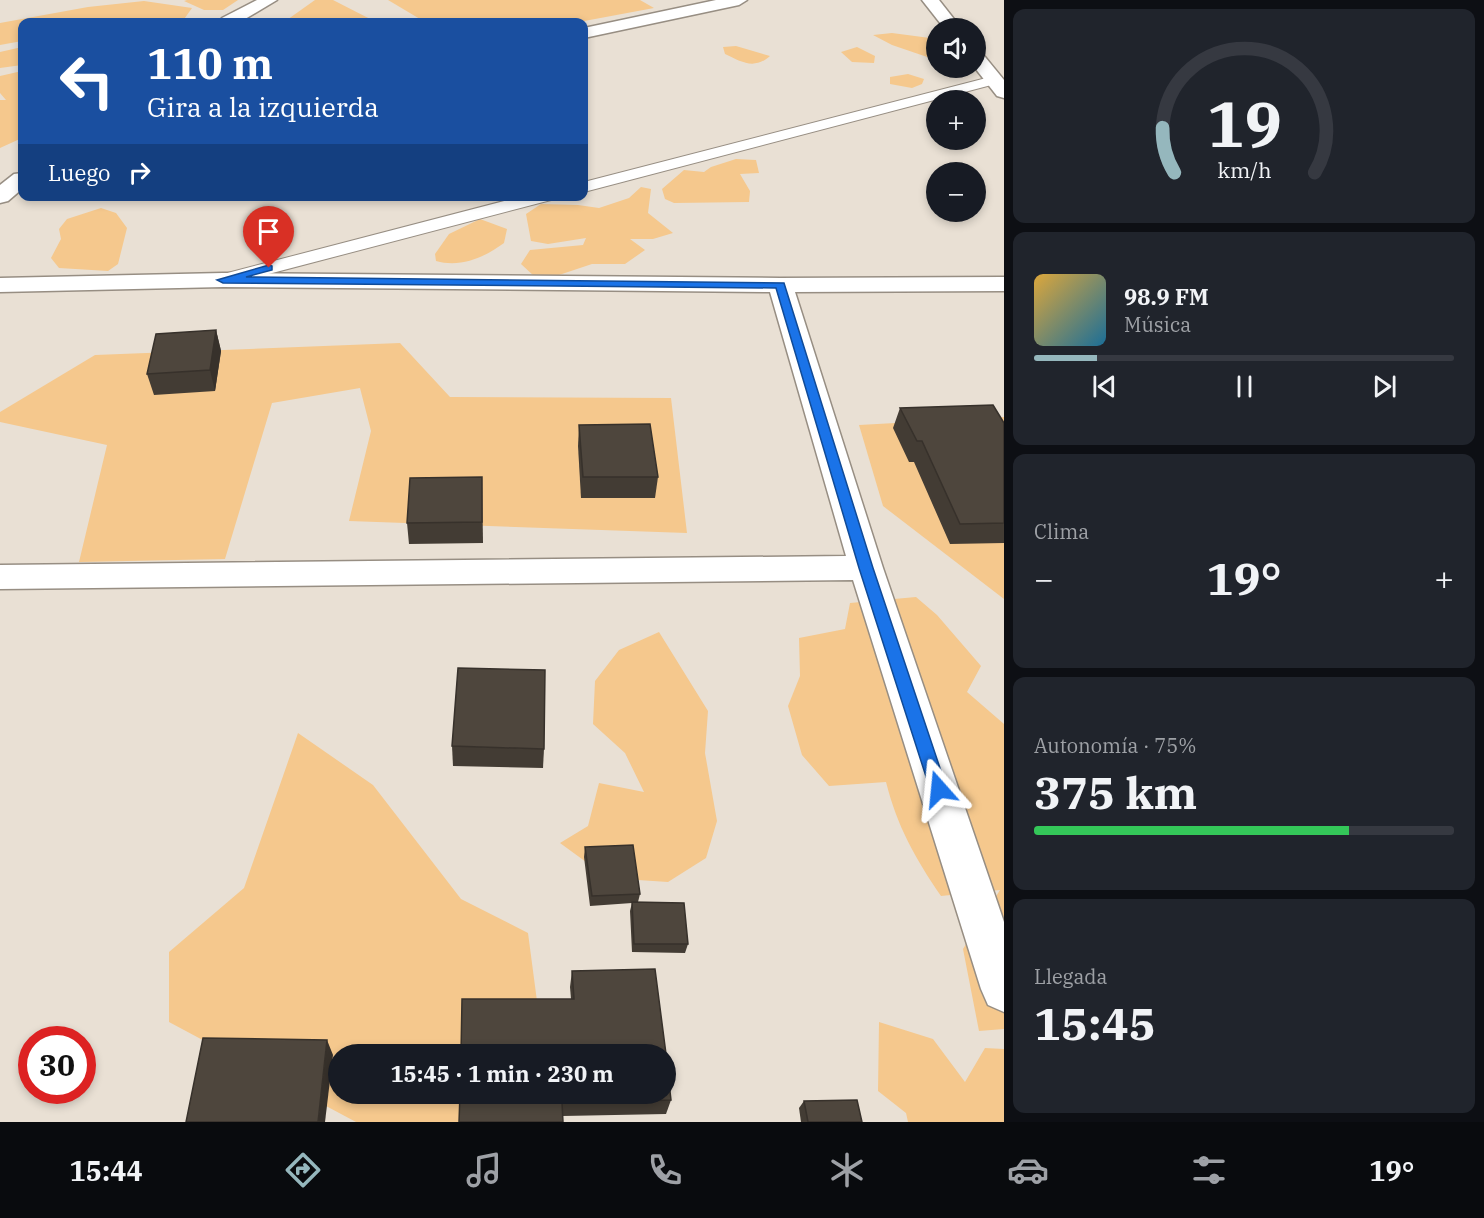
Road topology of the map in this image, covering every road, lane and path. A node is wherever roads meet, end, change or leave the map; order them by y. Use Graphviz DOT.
graph roads {
  1 [pos="269,0"];
  2 [pos="739,0"];
  3 [pos="930,0"];
  4 [pos="235,18"];
  5 [pos="945,18"];
  6 [pos="588,32"];
  7 [pos="986,70"];
  8 [pos="999,86"];
  9 [pos="18,182"];
  10 [pos="588,186"];
  11 [pos="0,196"];
  12 [pos="526,201"];
  13 [pos="223,280"];
  14 [pos="1004,284"];
  15 [pos="0,285"];
  16 [pos="780,285"];
  17 [pos="866,568"];
  18 [pos="0,577"];
  19 [pos="1004,989"];
  1 -- 4 [label="street"];
  2 -- 6 [label="street"];
  3 -- 5 [label="street"];
  7 -- 8 [label="street"];
  8 -- 10 [label="lane"];
  9 -- 11 [label="street"];
  12 -- 13 [label="lane"];
  13 -- 15 [label="street"];
  13 -- 16 [label="street"];
  14 -- 16 [label="street"];
  16 -- 17 [label="street"];
  17 -- 18 [label="street"];
  17 -- 19 [label="street"];
}
